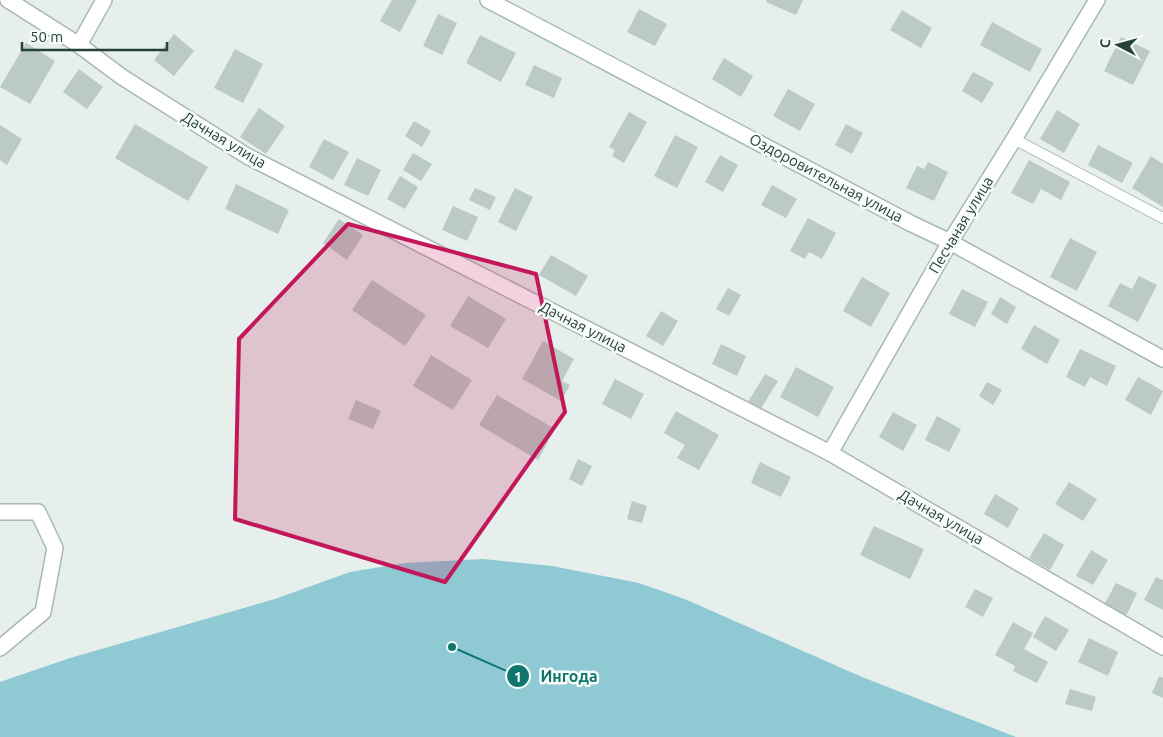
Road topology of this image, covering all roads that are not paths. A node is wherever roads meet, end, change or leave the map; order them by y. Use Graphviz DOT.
graph roads {
  1 [pos="8,0"];
  2 [pos="104,0"];
  3 [pos="1096,0"];
  4 [pos="494,1"];
  5 [pos="79,45"];
  6 [pos="1014,139"];
  7 [pos="1163,218"];
  8 [pos="950,242"];
  9 [pos="1163,358"];
  10 [pos="830,453"];
  11 [pos="0,512"];
  12 [pos="0,648"];
  13 [pos="1163,648"];
  1 -- 5 [label="street, Дачная улица"];
  2 -- 5 [label="street"];
  3 -- 6 [label="street, Песчаная улица"];
  4 -- 8 [label="street, Оздоровительная улица"];
  5 -- 10 [label="street, Дачная улица"];
  6 -- 7 [label="lane"];
  6 -- 8 [label="street, Песчаная улица"];
  8 -- 9 [label="street, Оздоровительная улица"];
  8 -- 10 [label="street, Песчаная улица"];
  10 -- 13 [label="street, Дачная улица"];
  11 -- 12 [label="street"];
}
